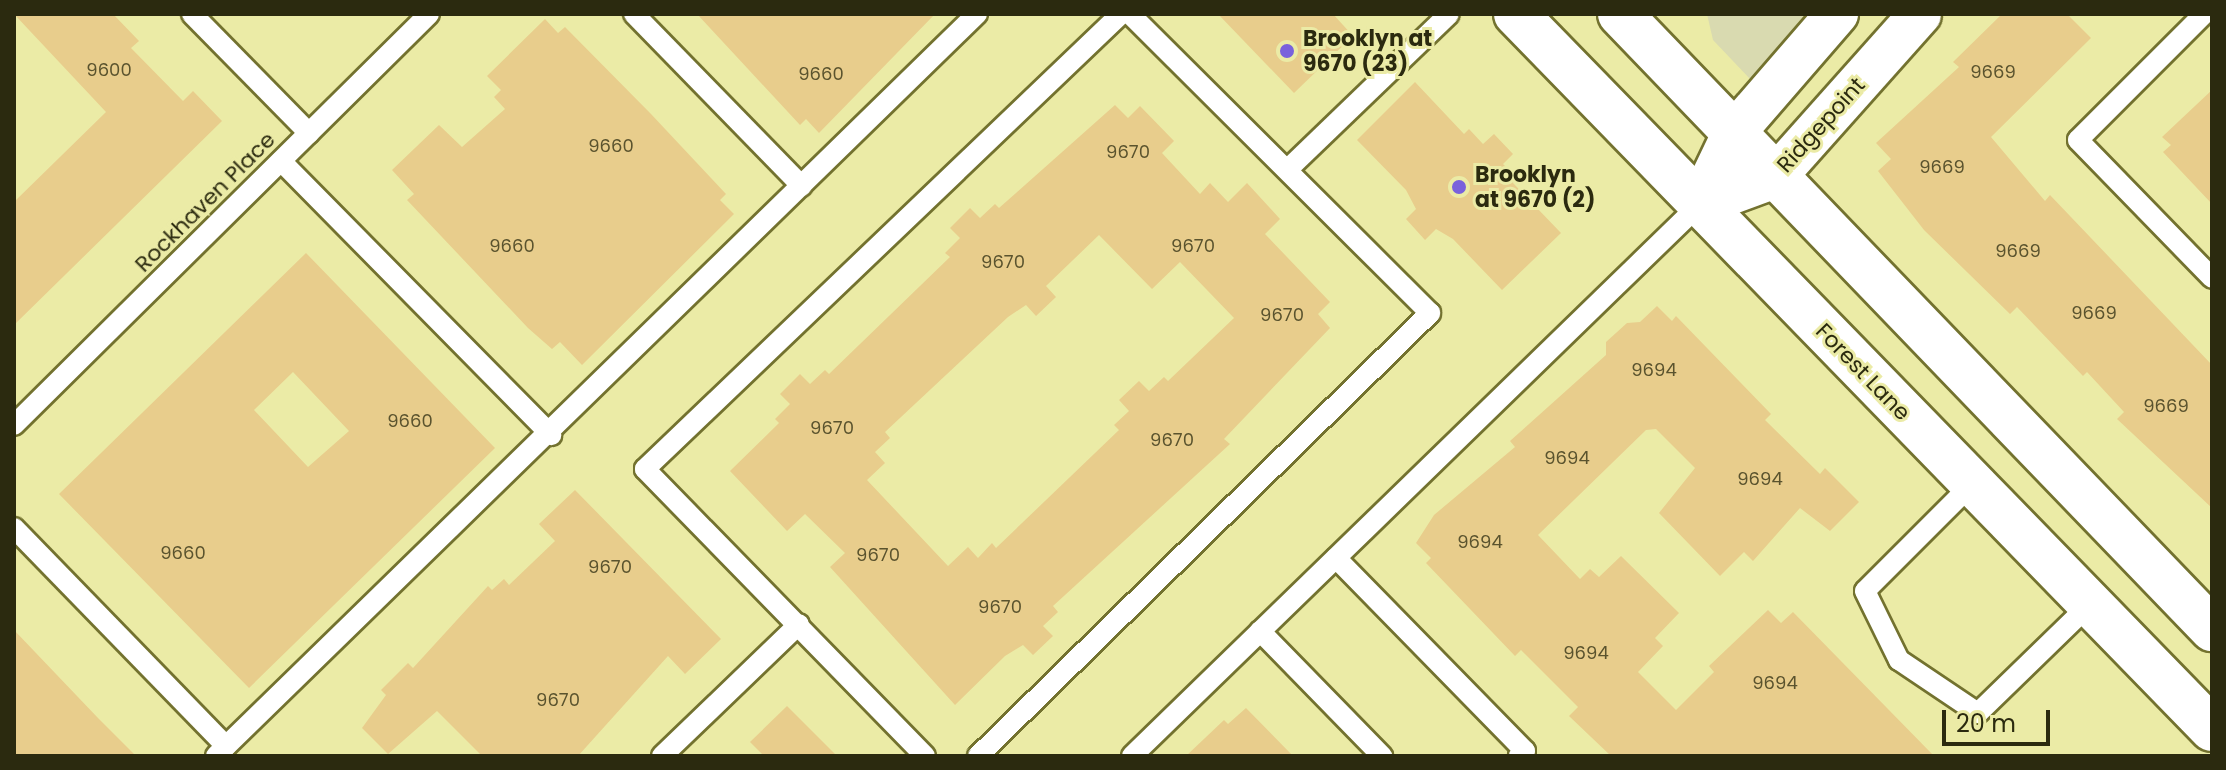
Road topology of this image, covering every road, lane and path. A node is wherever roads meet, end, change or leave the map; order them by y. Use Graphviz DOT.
graph roads {
  1 [pos="192,14"];
  2 [pos="429,14"];
  3 [pos="634,14"];
  4 [pos="977,14"];
  5 [pos="1121,14"];
  6 [pos="1130,14"];
  7 [pos="1449,14"];
  8 [pos="1516,14"];
  9 [pos="1837,14"];
  10 [pos="1920,14"];
  11 [pos="2204,14"];
  12 [pos="1627,16"];
  13 [pos="309,133"];
  14 [pos="1733,134"];
  15 [pos="281,161"];
  16 [pos="1288,169"];
  17 [pos="1775,177"];
  18 [pos="802,186"];
  19 [pos="1699,205"];
  20 [pos="2212,278"];
  21 [pos="14,425"];
  22 [pos="551,435"];
  23 [pos="1972,484"];
  24 [pos="14,528"];
  25 [pos="1336,558"];
  26 [pos="2090,604"];
  27 [pos="799,624"];
  28 [pos="2212,629"];
  29 [pos="1260,631"];
  30 [pos="2212,729"];
  31 [pos="221,751"];
  32 [pos="662,756"];
  33 [pos="925,756"];
  34 [pos="978,756"];
  35 [pos="1132,756"];
  36 [pos="1382,756"];
  37 [pos="1519,756"];
  1 -- 13 [label="lane"];
  2 -- 13 [label="lane, Rockhaven Place"];
  3 -- 18 [label="lane"];
  4 -- 18 [label="lane"];
  5 -- 27 [label="lane"];
  6 -- 16 [label="lane"];
  7 -- 16 [label="lane"];
  8 -- 19 [label="main road, Forest Lane"];
  9 -- 14 [label="street"];
  10 -- 17 [label="street, Ridgepoint"];
  11 -- 20 [label="lane"];
  12 -- 14 [label="main road"];
  13 -- 15 [label="lane, Rockhaven Place"];
  14 -- 17 [label="main road"];
  14 -- 19 [label="street"];
  15 -- 21 [label="lane, Rockhaven Place"];
  15 -- 22 [label="lane"];
  16 -- 34 [label="lane"];
  17 -- 19 [label="street, Ridgepoint"];
  17 -- 28 [label="main road"];
  18 -- 22 [label="lane"];
  19 -- 23 [label="main road, Forest Lane"];
  19 -- 25 [label="lane"];
  22 -- 31 [label="lane"];
  23 -- 26 [label="main road, Forest Lane"];
  23 -- 26 [label="lane"];
  24 -- 31 [label="lane"];
  25 -- 29 [label="lane"];
  25 -- 37 [label="lane"];
  26 -- 30 [label="main road, Forest Lane"];
  27 -- 32 [label="lane"];
  27 -- 33 [label="lane"];
  29 -- 35 [label="lane"];
  29 -- 36 [label="lane"];
}
